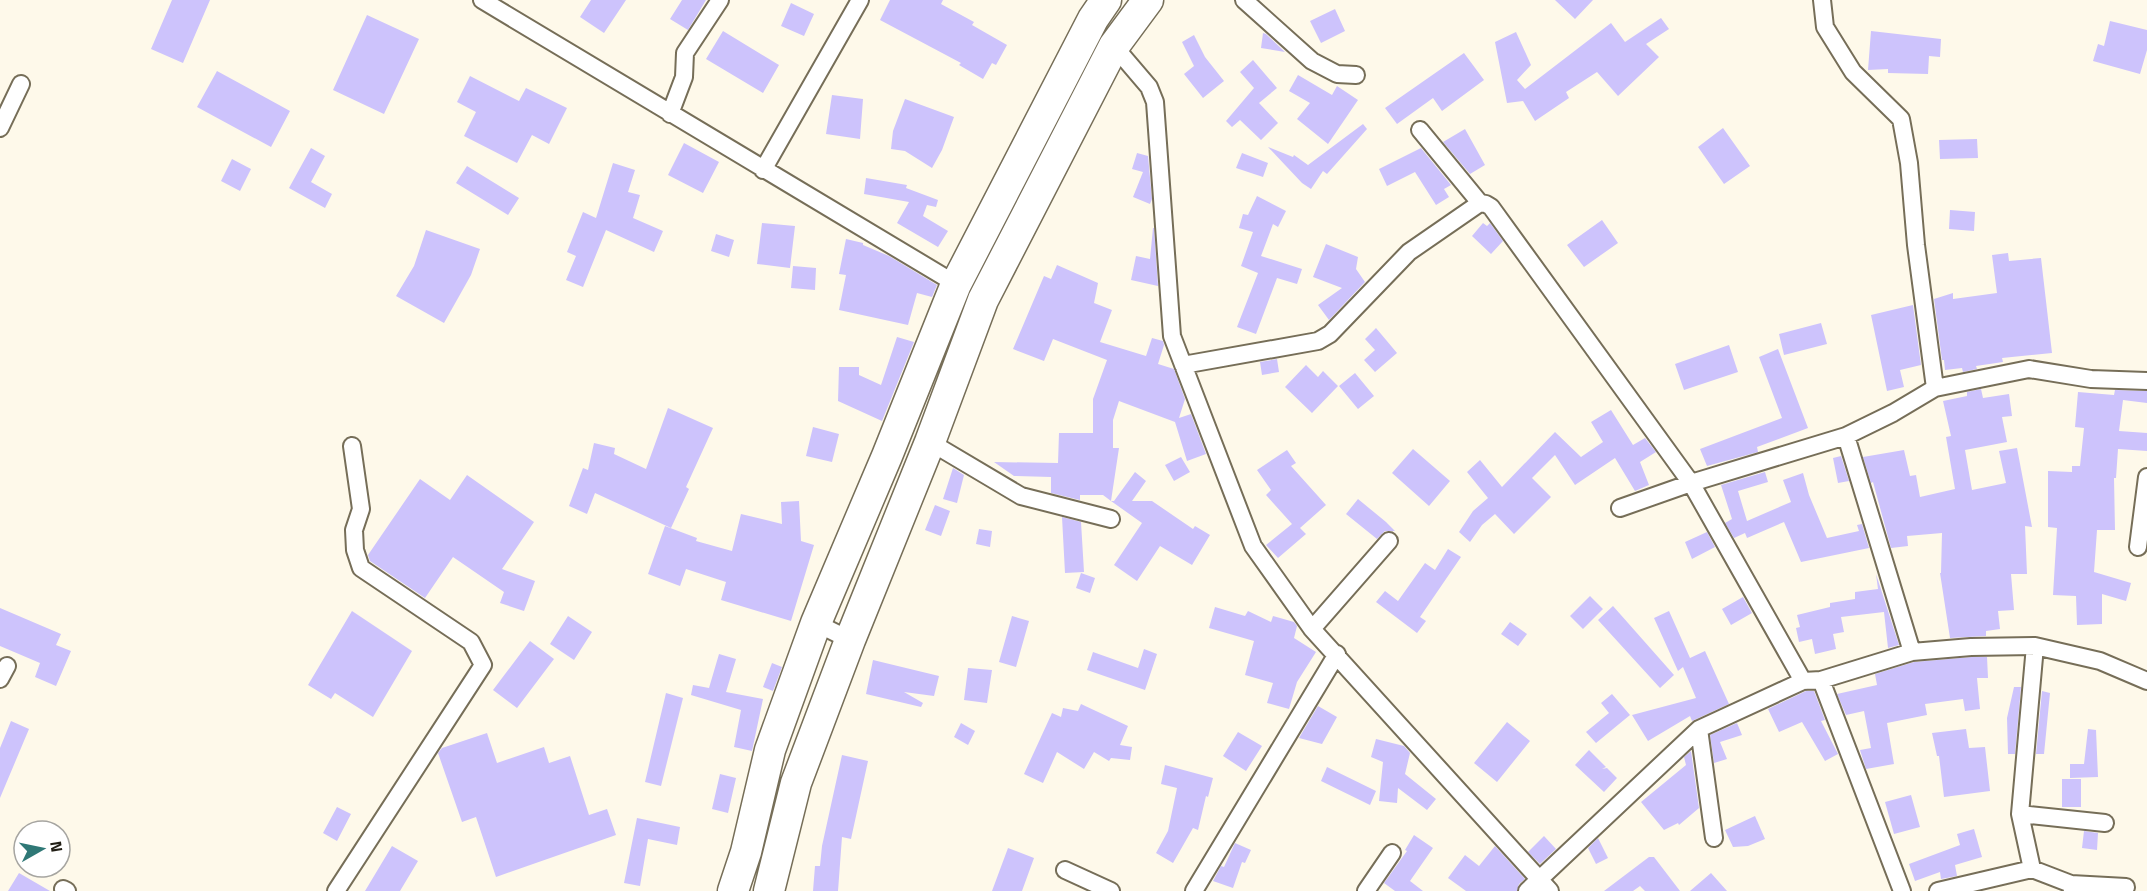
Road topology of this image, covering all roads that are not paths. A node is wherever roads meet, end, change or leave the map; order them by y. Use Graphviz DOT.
graph roads {
  1 [pos="482,0"];
  2 [pos="720,0"];
  3 [pos="860,0"];
  4 [pos="1106,0"];
  5 [pos="1148,0"];
  6 [pos="1244,0"];
  7 [pos="1822,0"];
  8 [pos="1114,46"];
  9 [pos="1356,75"];
  10 [pos="21,84"];
  11 [pos="670,114"];
  12 [pos="2,117"];
  13 [pos="1420,130"];
  14 [pos="763,170"];
  15 [pos="1480,203"];
  16 [pos="956,284"];
  17 [pos="983,300"];
  18 [pos="1183,365"];
  19 [pos="2147,381"];
  20 [pos="1935,388"];
  21 [pos="1846,436"];
  22 [pos="930,442"];
  23 [pos="352,446"];
  24 [pos="2147,477"];
  25 [pos="1691,483"];
  26 [pos="1620,508"];
  27 [pos="1111,519"];
  28 [pos="1389,541"];
  29 [pos="2138,547"];
  30 [pos="816,623"];
  31 [pos="1312,628"];
  32 [pos="850,640"];
  33 [pos="2035,646"];
  34 [pos="1912,652"];
  35 [pos="1336,654"];
  36 [pos="1821,680"];
  37 [pos="1803,681"];
  38 [pos="2147,681"];
  39 [pos="1699,729"];
  40 [pos="2020,814"];
  41 [pos="2105,824"];
  42 [pos="1714,838"];
  43 [pos="1392,853"];
  44 [pos="2032,869"];
  45 [pos="1065,870"];
  46 [pos="1539,887"];
  47 [pos="2126,887"];
  48 [pos="2072,888"];
  49 [pos="336,891"];
  50 [pos="733,891"];
  51 [pos="770,891"];
  52 [pos="1112,891"];
  53 [pos="1194,891"];
  54 [pos="1366,891"];
  55 [pos="1902,891"];
  56 [pos="1938,891"];
  1 -- 11 [label="street"];
  2 -- 11 [label="street"];
  3 -- 14 [label="street"];
  4 -- 16 [label="highway"];
  5 -- 8 [label="highway"];
  6 -- 9 [label="street"];
  7 -- 20 [label="street"];
  8 -- 17 [label="highway"];
  8 -- 18 [label="street"];
  10 -- 12 [label="street"];
  11 -- 14 [label="street"];
  13 -- 15 [label="street"];
  14 -- 16 [label="street"];
  15 -- 18 [label="street"];
  15 -- 25 [label="street"];
  16 -- 17 [label="street"];
  16 -- 30 [label="highway"];
  17 -- 22 [label="highway"];
  18 -- 31 [label="street"];
  19 -- 20 [label="street"];
  20 -- 21 [label="street"];
  21 -- 25 [label="street"];
  21 -- 34 [label="street"];
  22 -- 27 [label="street"];
  22 -- 32 [label="highway"];
  23 -- 49 [label="street"];
  24 -- 29 [label="street"];
  25 -- 26 [label="street"];
  25 -- 37 [label="street"];
  28 -- 31 [label="street"];
  30 -- 32 [label="street"];
  30 -- 50 [label="highway"];
  31 -- 35 [label="street"];
  32 -- 51 [label="highway"];
  33 -- 34 [label="street"];
  33 -- 38 [label="street"];
  33 -- 40 [label="street"];
  34 -- 36 [label="street"];
  35 -- 46 [label="street"];
  35 -- 53 [label="street"];
  36 -- 37 [label="street"];
  36 -- 55 [label="street"];
  37 -- 39 [label="street"];
  39 -- 42 [label="street"];
  39 -- 46 [label="street"];
  40 -- 41 [label="street"];
  40 -- 44 [label="street"];
  43 -- 54 [label="street"];
  44 -- 48 [label="street"];
  44 -- 56 [label="street"];
  45 -- 52 [label="street"];
  47 -- 48 [label="street"];
}
